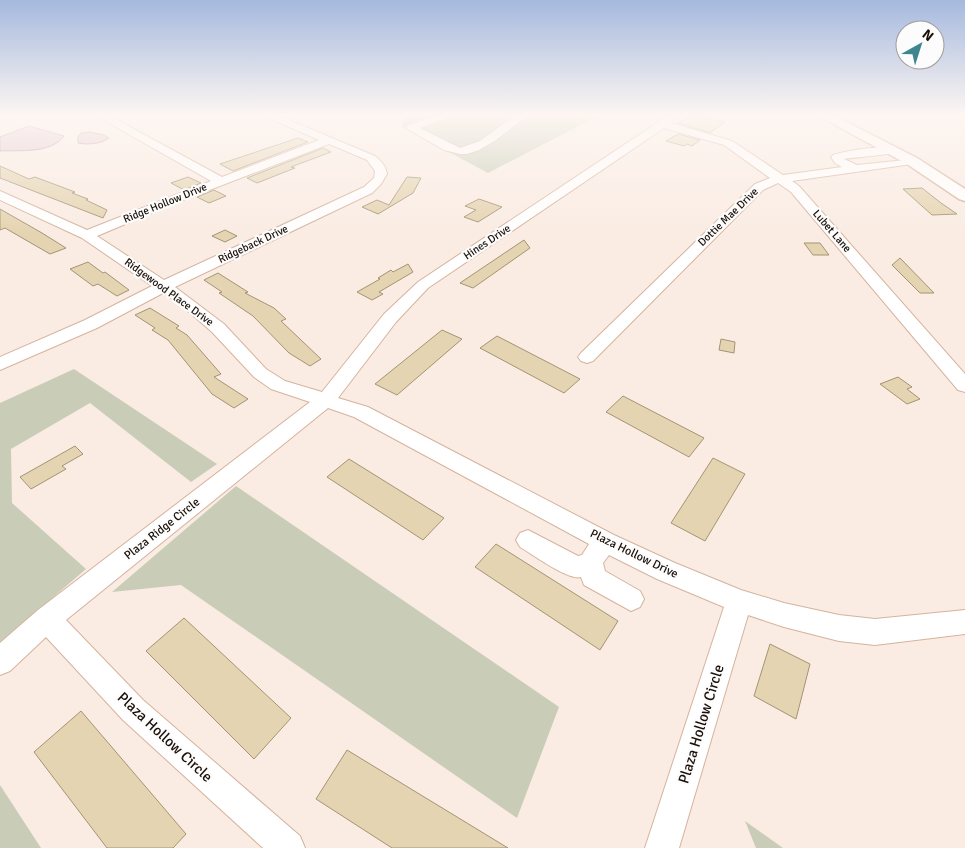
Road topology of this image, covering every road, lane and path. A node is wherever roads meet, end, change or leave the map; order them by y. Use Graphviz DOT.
graph roads {
  1 [pos="172,155"];
  2 [pos="291,155"];
  3 [pos="362,155"];
  4 [pos="617,155"];
  5 [pos="745,155"];
  6 [pos="852,155"];
  7 [pos="898,155"];
  8 [pos="912,162"];
  9 [pos="856,169"];
  10 [pos="781,179"];
  11 [pos="220,181"];
  12 [pos="963,193"];
  13 [pos="0,195"];
  14 [pos="87,235"];
  15 [pos="164,286"];
  16 [pos="587,357"];
  17 [pos="0,364"];
  18 [pos="965,386"];
  19 [pos="326,400"];
  20 [pos="528,540"];
  21 [pos="604,541"];
  22 [pos="591,562"];
  23 [pos="631,599"];
  24 [pos="739,601"];
  25 [pos="47,619"];
  26 [pos="965,622"];
  27 [pos="0,661"];
  28 [pos="288,848"];
  29 [pos="662,848"];
  1 -- 11 [label="street"];
  2 -- 11 [label="street, Ridge Hollow Drive"];
  3 -- 15 [label="street, Ridgeback Drive"];
  4 -- 19 [label="street, Hines Drive"];
  5 -- 10 [label="street, Lubet Lane"];
  6 -- 9 [label="street"];
  7 -- 8 [label="main road"];
  8 -- 9 [label="street, Dottie Mae Drive"];
  8 -- 12 [label="main road"];
  9 -- 10 [label="street, Dottie Mae Drive"];
  10 -- 16 [label="street, Dottie Mae Drive"];
  10 -- 18 [label="street, Lubet Lane"];
  11 -- 14 [label="street, Ridge Hollow Drive"];
  13 -- 14 [label="street, Ridgewood Place Drive"];
  14 -- 15 [label="street, Ridgewood Place Drive"];
  15 -- 17 [label="street, Ridgeback Drive"];
  15 -- 19 [label="street, Ridgewood Place Drive"];
  19 -- 21 [label="street, Plaza Hollow Drive"];
  19 -- 25 [label="street, Plaza Ridge Circle"];
  20 -- 22 [label="street"];
  21 -- 22 [label="street"];
  21 -- 24 [label="street, Plaza Hollow Drive"];
  22 -- 23 [label="street"];
  24 -- 26 [label="street, Plaza Hollow Drive"];
  24 -- 29 [label="street, Plaza Hollow Circle"];
  25 -- 27 [label="street, Plaza Ridge Circle"];
  25 -- 28 [label="street, Plaza Hollow Circle"];
}
